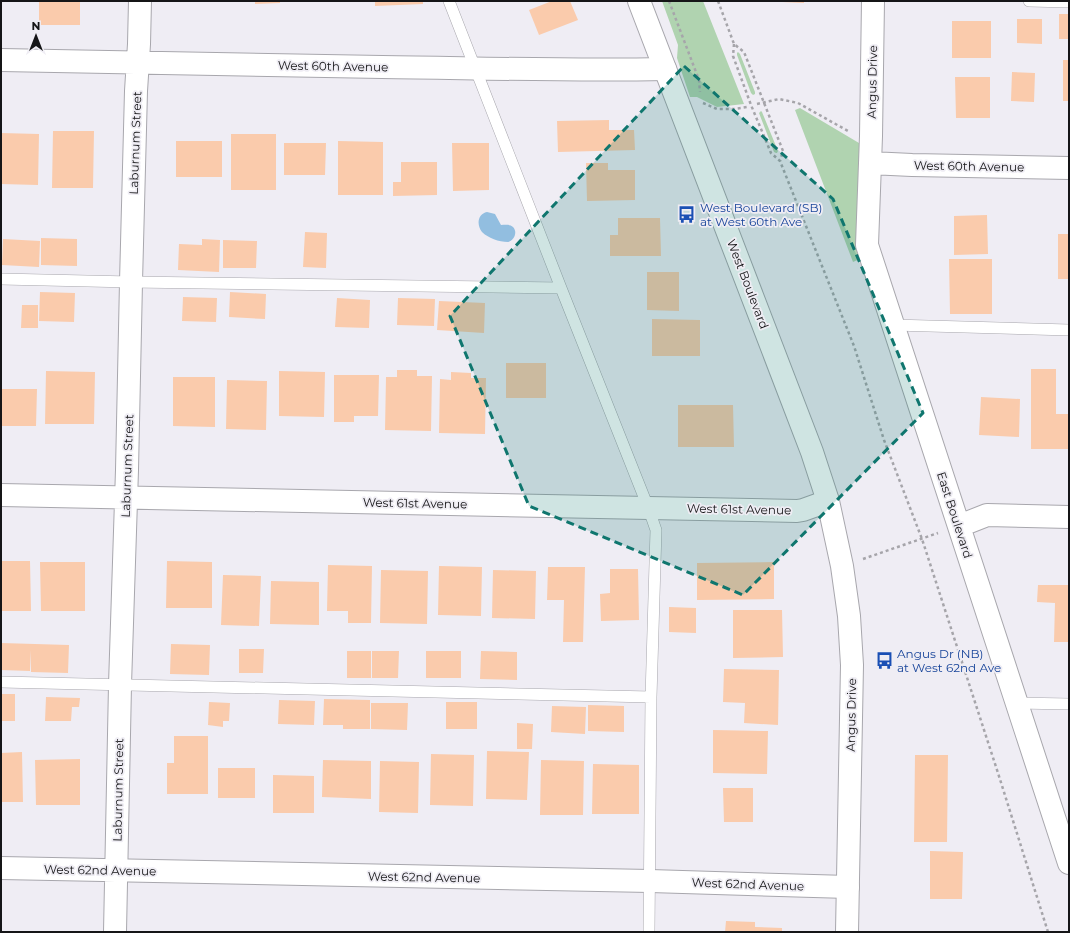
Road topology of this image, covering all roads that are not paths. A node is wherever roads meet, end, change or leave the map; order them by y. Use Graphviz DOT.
graph roads {
  1 [pos="140,1"];
  2 [pos="449,1"];
  3 [pos="639,1"];
  4 [pos="873,1"];
  5 [pos="1029,1"];
  6 [pos="1069,2"];
  7 [pos="1,60"];
  8 [pos="138,63"];
  9 [pos="476,68"];
  10 [pos="665,69"];
  11 [pos="870,163"];
  12 [pos="1069,168"];
  13 [pos="1,279"];
  14 [pos="130,282"];
  15 [pos="560,288"];
  16 [pos="894,325"];
  17 [pos="1069,330"];
  18 [pos="1,495"];
  19 [pos="126,497"];
  20 [pos="828,501"];
  21 [pos="648,507"];
  22 [pos="1069,517"];
  23 [pos="959,526"];
  24 [pos="1,682"];
  25 [pos="120,685"];
  26 [pos="651,697"];
  27 [pos="1017,703"];
  28 [pos="1069,704"];
  29 [pos="1069,863"];
  30 [pos="1,868"];
  31 [pos="117,871"];
  32 [pos="650,881"];
  33 [pos="848,887"];
  34 [pos="115,932"];
  35 [pos="649,932"];
  36 [pos="847,932"];
  1 -- 8 [label="street, Laburnum Street"];
  2 -- 9 [label="lane"];
  3 -- 10 [label="street, West Boulevard"];
  4 -- 11 [label="street, Angus Drive"];
  5 -- 6 [label="lane"];
  7 -- 8 [label="street, West 60th Avenue"];
  8 -- 9 [label="street, West 60th Avenue"];
  8 -- 14 [label="street, Laburnum Street"];
  9 -- 10 [label="street, West 60th Avenue"];
  9 -- 15 [label="lane"];
  10 -- 20 [label="street, West Boulevard"];
  11 -- 12 [label="street, West 60th Avenue"];
  11 -- 16 [label="street, East Boulevard"];
  13 -- 14 [label="lane"];
  14 -- 15 [label="lane"];
  14 -- 19 [label="street, Laburnum Street"];
  15 -- 21 [label="lane"];
  16 -- 17 [label="lane"];
  16 -- 23 [label="street, East Boulevard"];
  18 -- 19 [label="street, West 61st Avenue"];
  19 -- 21 [label="street, West 61st Avenue"];
  19 -- 25 [label="street, Laburnum Street"];
  20 -- 21 [label="street, West 61st Avenue"];
  20 -- 33 [label="street, Angus Drive"];
  21 -- 26 [label="lane"];
  22 -- 23 [label="street"];
  23 -- 27 [label="street, East Boulevard"];
  24 -- 25 [label="lane"];
  25 -- 26 [label="lane"];
  25 -- 31 [label="street, Laburnum Street"];
  26 -- 32 [label="lane"];
  27 -- 28 [label="lane"];
  27 -- 29 [label="street, East Boulevard"];
  30 -- 31 [label="street, West 62nd Avenue"];
  31 -- 32 [label="street, West 62nd Avenue"];
  31 -- 34 [label="street, Laburnum Street"];
  32 -- 33 [label="street, West 62nd Avenue"];
  32 -- 35 [label="lane"];
  33 -- 36 [label="street, Angus Drive"];
}
